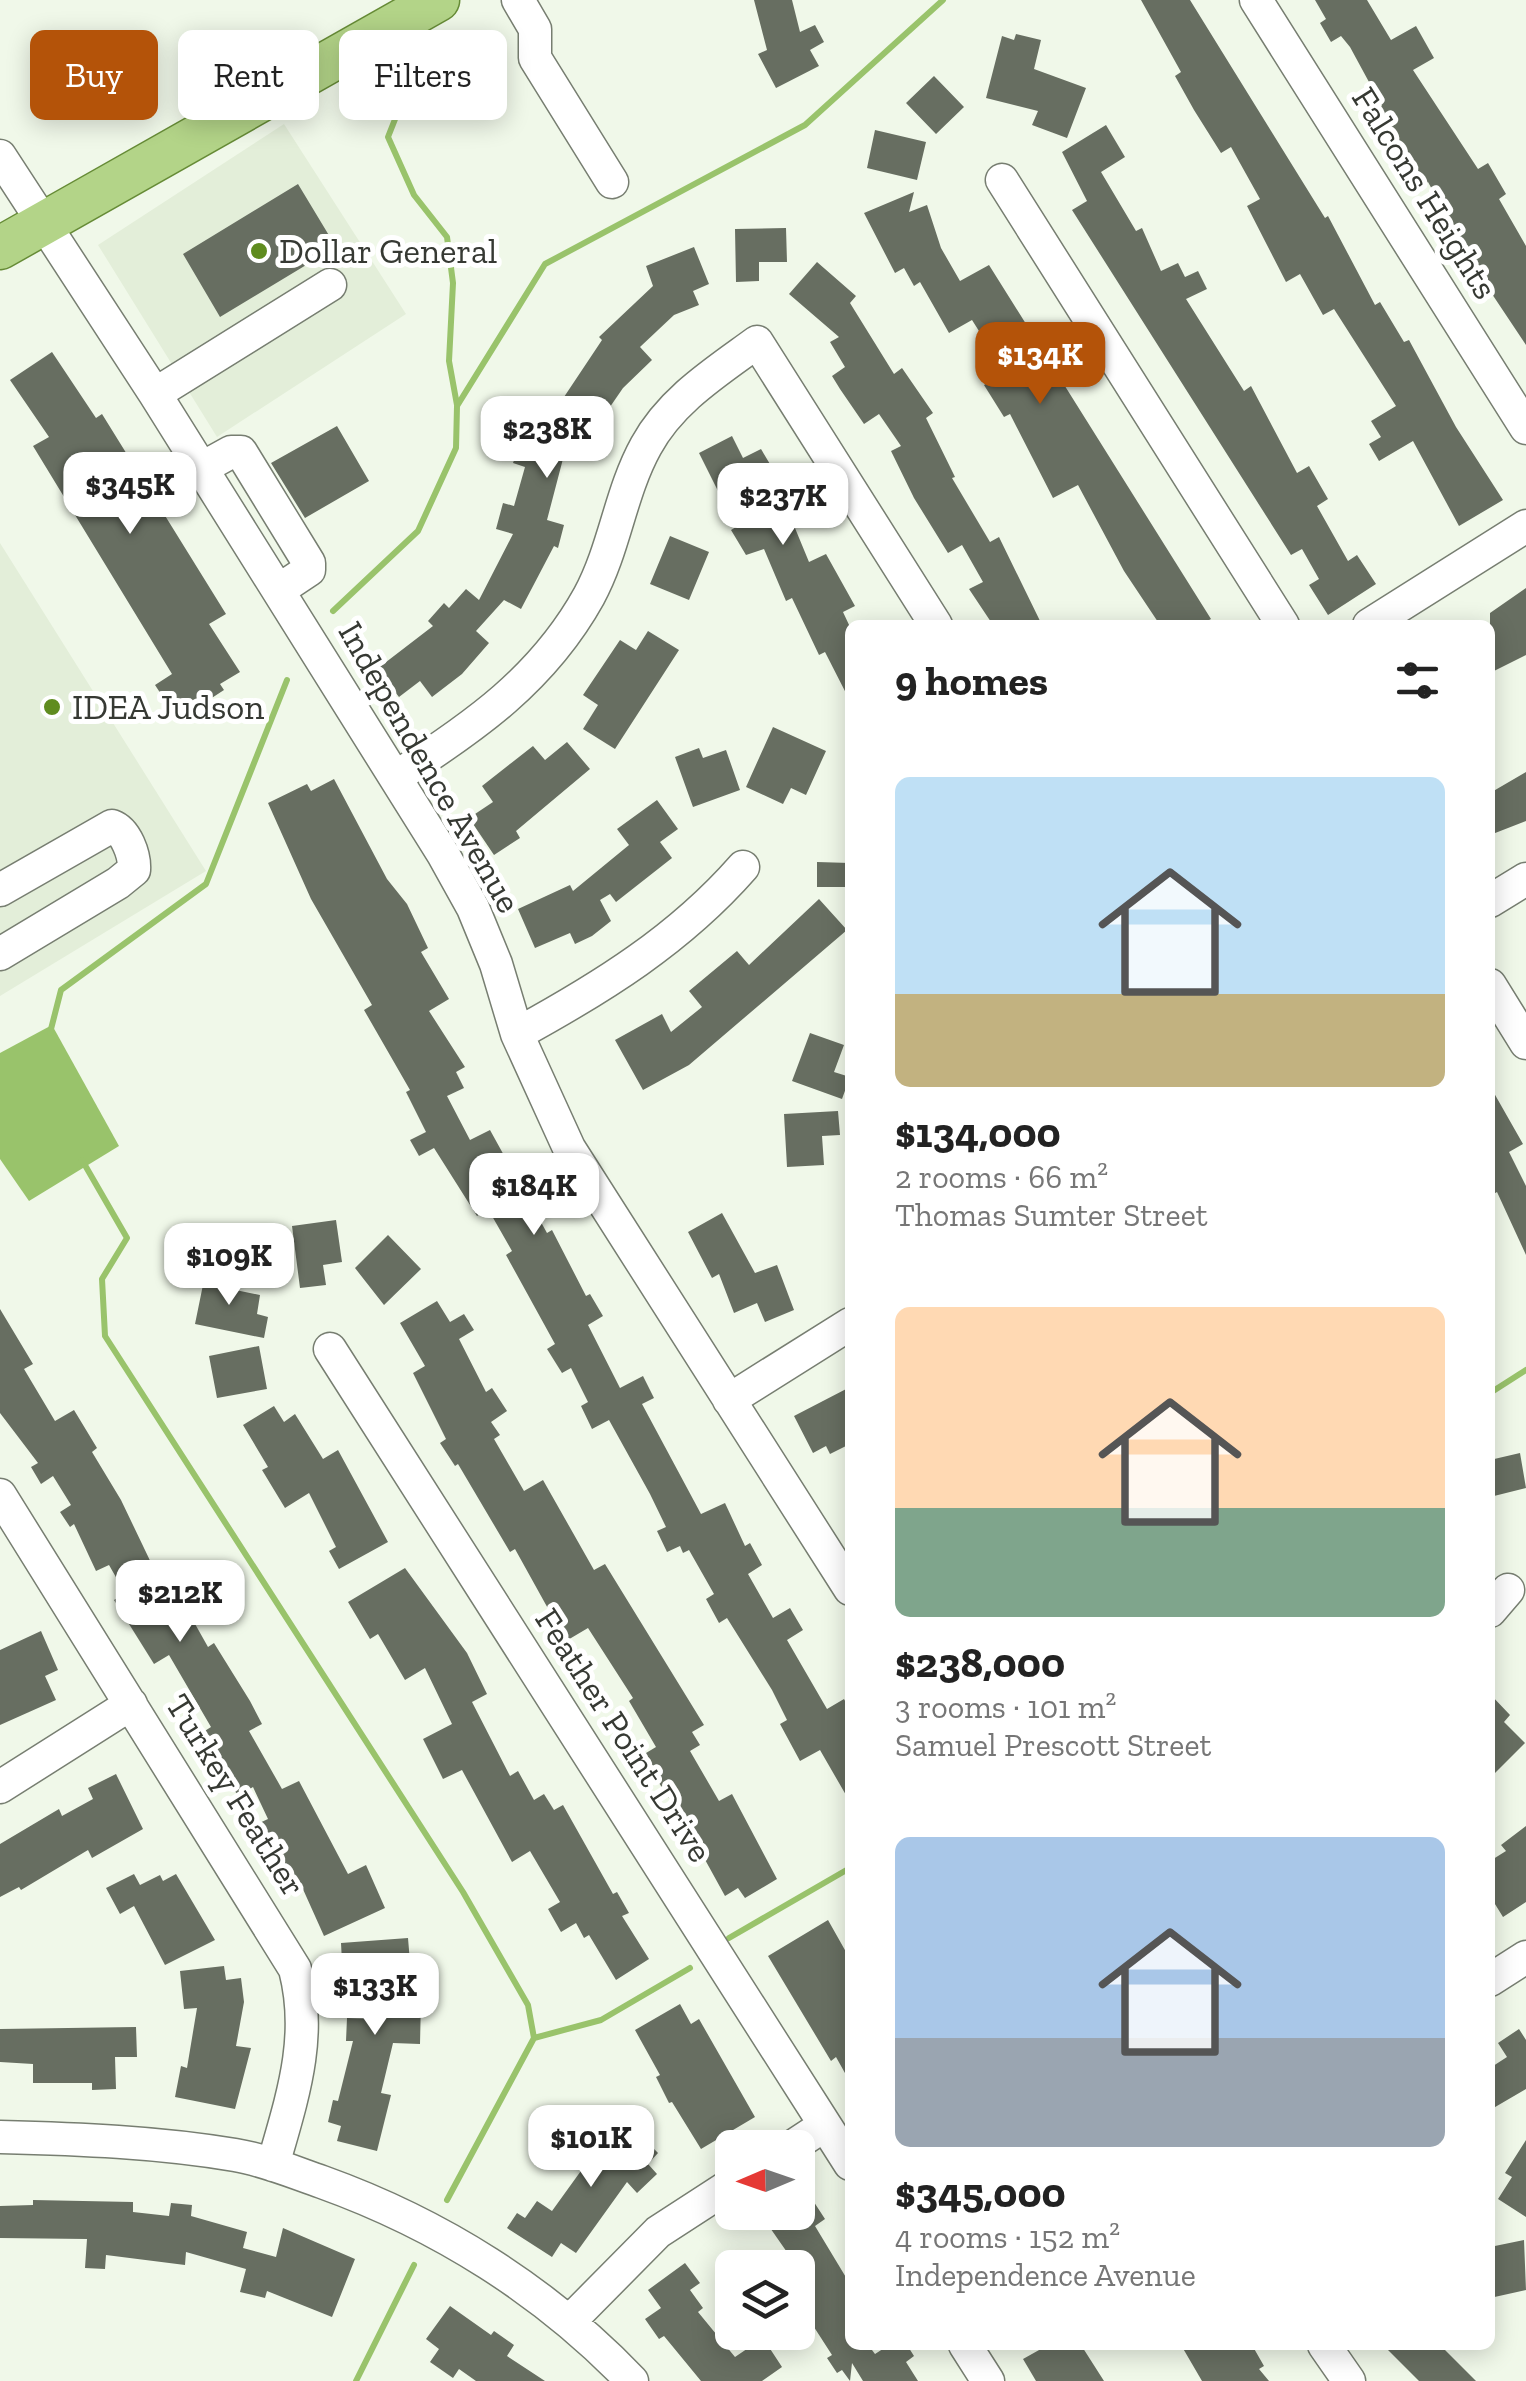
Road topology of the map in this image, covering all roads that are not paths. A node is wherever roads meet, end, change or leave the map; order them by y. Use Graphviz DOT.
graph roads {
  1 [pos="438,0"];
  2 [pos="518,0"];
  3 [pos="1256,0"];
  4 [pos="0,156"];
  5 [pos="1002,180"];
  6 [pos="612,182"];
  7 [pos="43,224"];
  8 [pos="0,248"];
  9 [pos="330,285"];
  10 [pos="156,394"];
  11 [pos="1526,428"];
  12 [pos="1526,526"];
  13 [pos="933,620"];
  14 [pos="1281,620"];
  15 [pos="1377,620"];
  16 [pos="396,777"];
  17 [pos="743,867"];
  18 [pos="1526,878"];
  19 [pos="0,890"];
  20 [pos="1495,899"];
  21 [pos="0,954"];
  22 [pos="1495,993"];
  23 [pos="517,1034"];
  24 [pos="1526,1042"];
  25 [pos="845,1327"];
  26 [pos="330,1350"];
  27 [pos="729,1400"];
  28 [pos="0,1496"];
  29 [pos="845,1581"];
  30 [pos="130,1704"];
  31 [pos="0,1787"];
  32 [pos="1526,1957"];
  33 [pos="1495,1977"];
  34 [pos="825,2125"];
  35 [pos="815,2132"];
  36 [pos="0,2137"];
  37 [pos="845,2156"];
  38 [pos="273,2165"];
  39 [pos="715,2195"];
  40 [pos="570,2322"];
  41 [pos="968,2350"];
  42 [pos="1327,2350"];
  43 [pos="632,2381"];
  44 [pos="988,2381"];
  45 [pos="1348,2381"];
  1 -- 7 [label="main road"];
  2 -- 6 [label="street"];
  3 -- 11 [label="street, Falcons Heights"];
  4 -- 7 [label="street, Independence Avenue"];
  5 -- 14 [label="street"];
  7 -- 8 [label="main road"];
  7 -- 10 [label="street, Independence Avenue"];
  9 -- 10 [label="street"];
  10 -- 16 [label="street, Independence Avenue"];
  12 -- 15 [label="street"];
  13 -- 16 [label="street"];
  16 -- 23 [label="street, Independence Avenue"];
  17 -- 23 [label="street"];
  18 -- 20 [label="street"];
  19 -- 21 [label="street"];
  22 -- 24 [label="street"];
  23 -- 27 [label="street, Independence Avenue"];
  25 -- 27 [label="street"];
  26 -- 34 [label="street, Feather Point Drive"];
  27 -- 29 [label="street, Independence Avenue"];
  28 -- 30 [label="street, Turkey Feather"];
  30 -- 31 [label="street"];
  30 -- 38 [label="street, Turkey Feather"];
  32 -- 33 [label="street"];
  34 -- 35 [label="street"];
  34 -- 37 [label="street, Feather Point Drive"];
  36 -- 38 [label="street"];
  38 -- 40 [label="street"];
  39 -- 40 [label="street"];
  40 -- 43 [label="street"];
  41 -- 44 [label="street"];
  42 -- 45 [label="street"];
}
